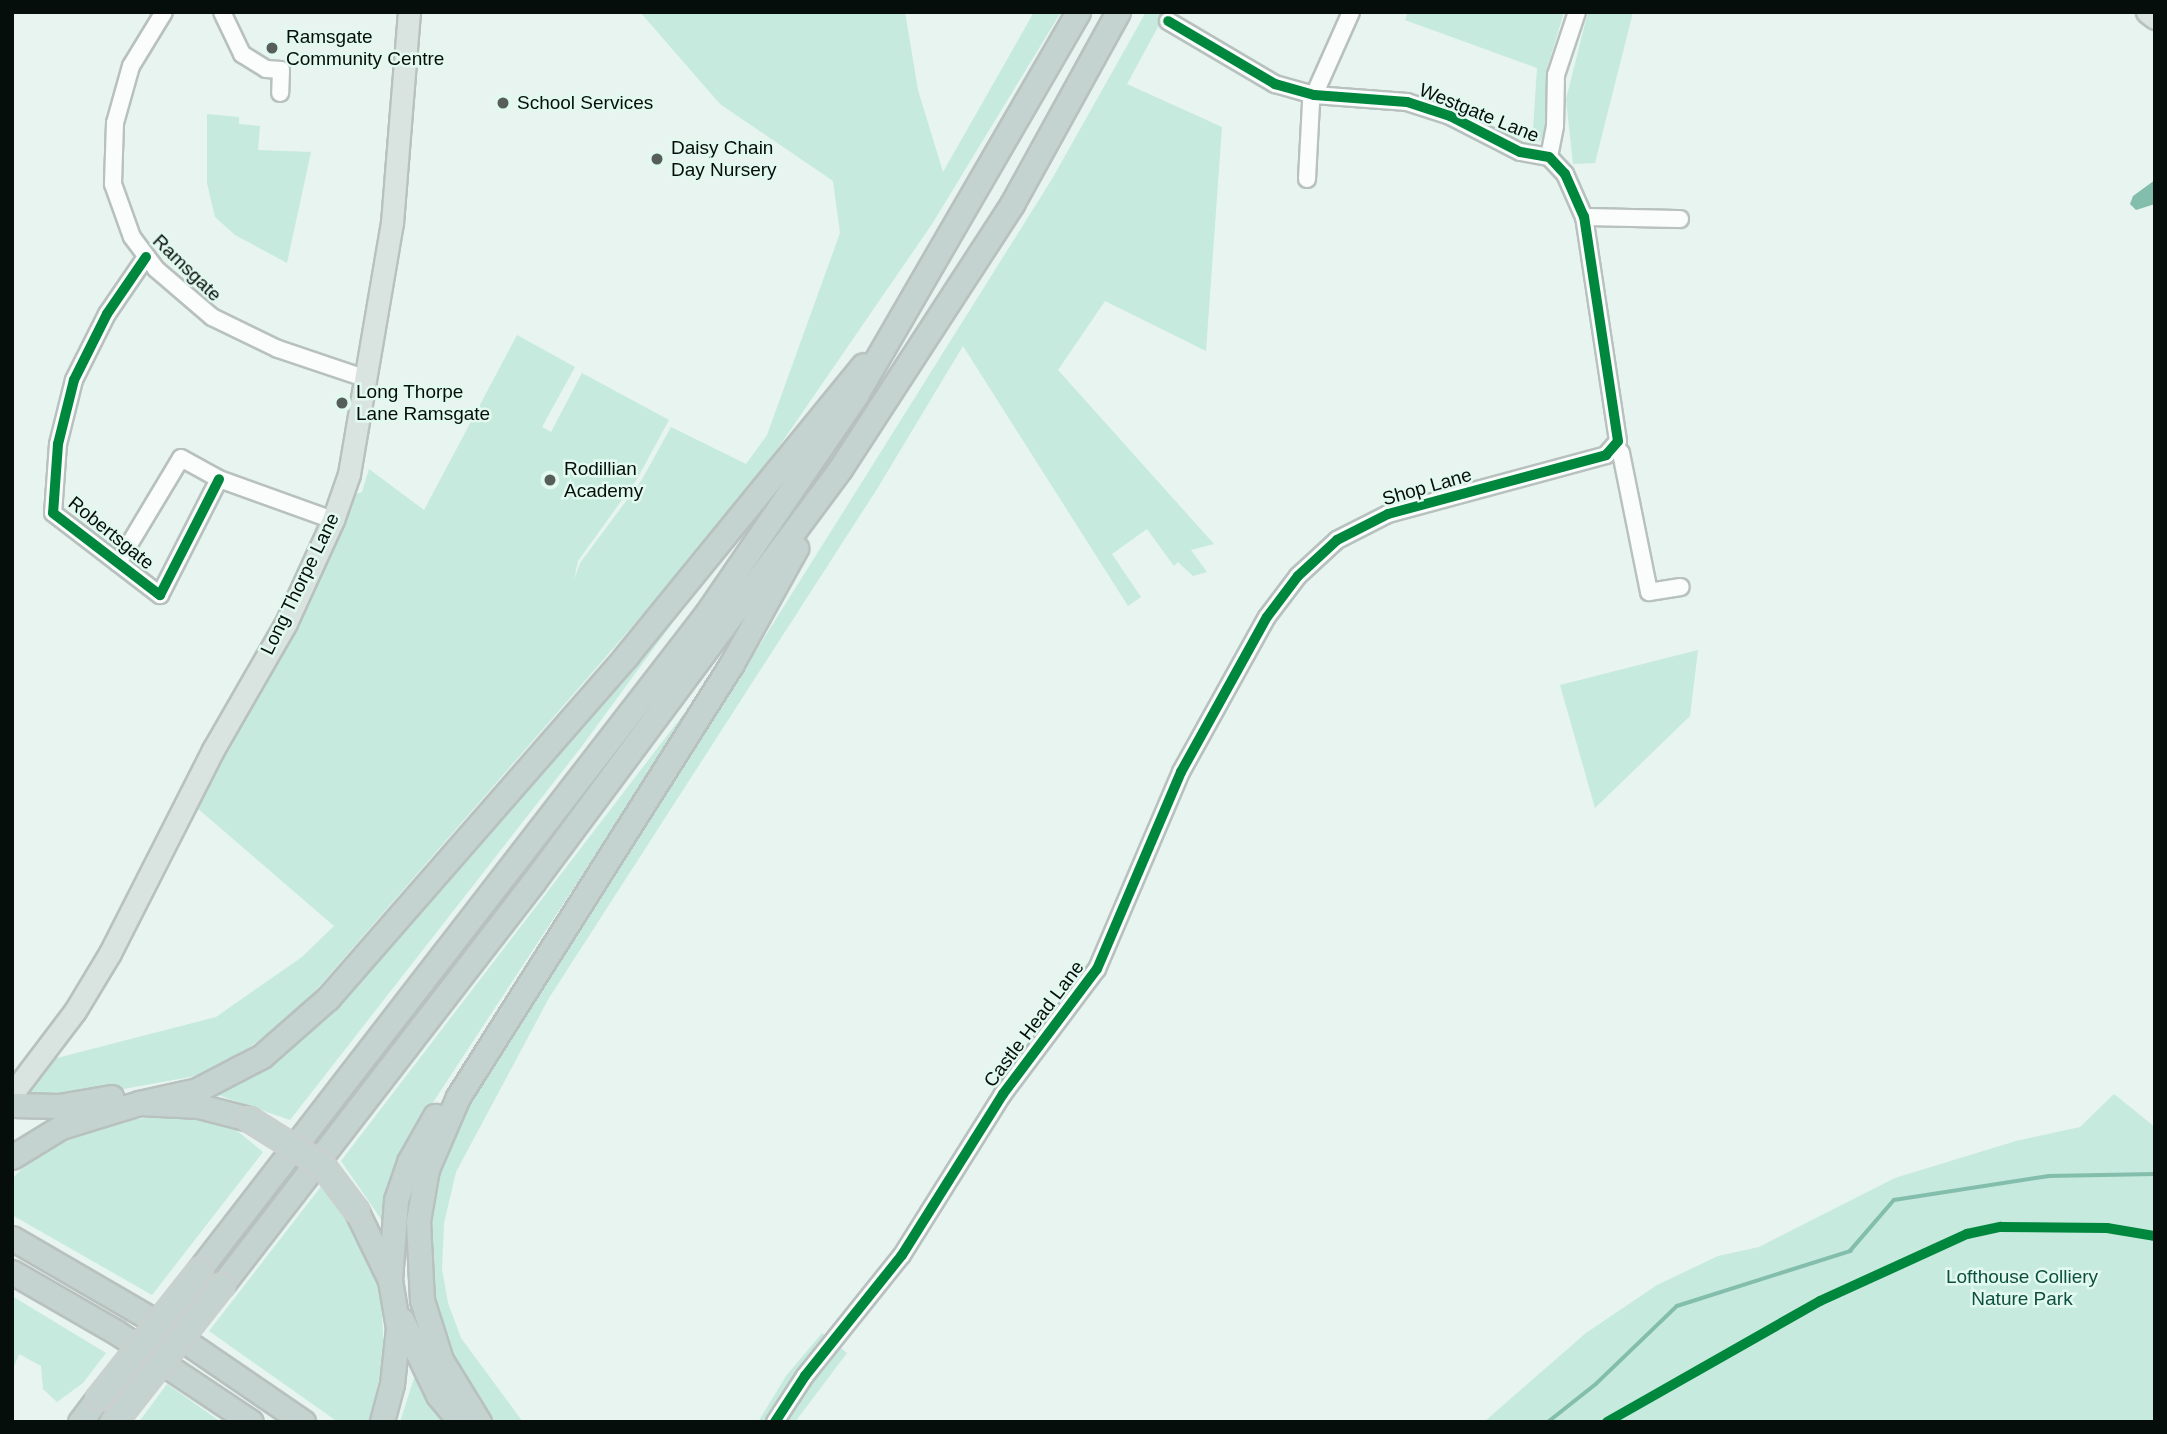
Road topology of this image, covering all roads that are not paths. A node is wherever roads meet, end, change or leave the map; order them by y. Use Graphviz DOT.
graph roads {
  1 [pos="164,12"];
  2 [pos="222,12"];
  3 [pos="409,12"];
  4 [pos="1078,12"];
  5 [pos="1118,12"];
  6 [pos="1351,12"];
  7 [pos="1577,12"];
  8 [pos="2147,12"];
  9 [pos="2155,18"];
  10 [pos="1168,21"];
  11 [pos="279,93"];
  12 [pos="1314,94"];
  13 [pos="1549,157"];
  14 [pos="1307,179"];
  15 [pos="1584,217"];
  16 [pos="1680,219"];
  17 [pos="146,257"];
  18 [pos="881,349"];
  19 [pos="367,379"];
  20 [pos="1617,440"];
  21 [pos="840,469"];
  22 [pos="219,479"];
  23 [pos="333,520"];
  24 [pos="118,563"];
  25 [pos="1681,587"];
  26 [pos="1267,617"];
  27 [pos="539,963"];
  28 [pos="237,1069"];
  29 [pos="139,1103"];
  30 [pos="19,1108"];
  31 [pos="79,1120"];
  32 [pos="12,1157"];
  33 [pos="12,1238"];
  34 [pos="12,1272"];
  35 [pos="391,1287"];
  36 [pos="80,1422"];
  37 [pos="114,1422"];
  38 [pos="251,1422"];
  39 [pos="303,1422"];
  40 [pos="382,1422"];
  41 [pos="461,1422"];
  42 [pos="479,1422"];
  43 [pos="775,1422"];
  1 -- 17 [label="street, Ramsgate"];
  2 -- 11 [label="street"];
  3 -- 19 [label="main road, Long Thorpe Lane"];
  4 -- 18 [label="highway"];
  5 -- 21 [label="highway"];
  6 -- 12 [label="street"];
  7 -- 13 [label="street, Westgate Lane"];
  8 -- 9 [label="main road"];
  10 -- 12 [label="street, Westgate Lane"];
  12 -- 13 [label="street, Westgate Lane"];
  12 -- 14 [label="street"];
  13 -- 15 [label="street, Westgate Lane"];
  15 -- 16 [label="street"];
  15 -- 20 [label="street, Westgate Lane"];
  17 -- 19 [label="street, Ramsgate"];
  17 -- 24 [label="street, Robertsgate"];
  18 -- 28 [label="highway"];
  18 -- 36 [label="highway, bridge"];
  19 -- 23 [label="main road, Long Thorpe Lane"];
  20 -- 25 [label="street, Westgate Lane"];
  20 -- 26 [label="street, Shop Lane"];
  21 -- 27 [label="highway"];
  21 -- 37 [label="highway, bridge"];
  22 -- 23 [label="street, Robertsgate"];
  22 -- 24 [label="street, Robertsgate"];
  22 -- 24 [label="street, Robertsgate"];
  23 -- 30 [label="main road, Long Thorpe Lane"];
  26 -- 43 [label="street, Castle Head Lane"];
  27 -- 35 [label="highway"];
  27 -- 42 [label="highway"];
  28 -- 29 [label="highway"];
  28 -- 30 [label="highway"];
  29 -- 31 [label="highway"];
  29 -- 35 [label="highway, bridge"];
  30 -- 31 [label="highway"];
  31 -- 32 [label="highway"];
  33 -- 39 [label="highway"];
  34 -- 38 [label="highway"];
  35 -- 40 [label="highway"];
  35 -- 41 [label="highway"];
}
